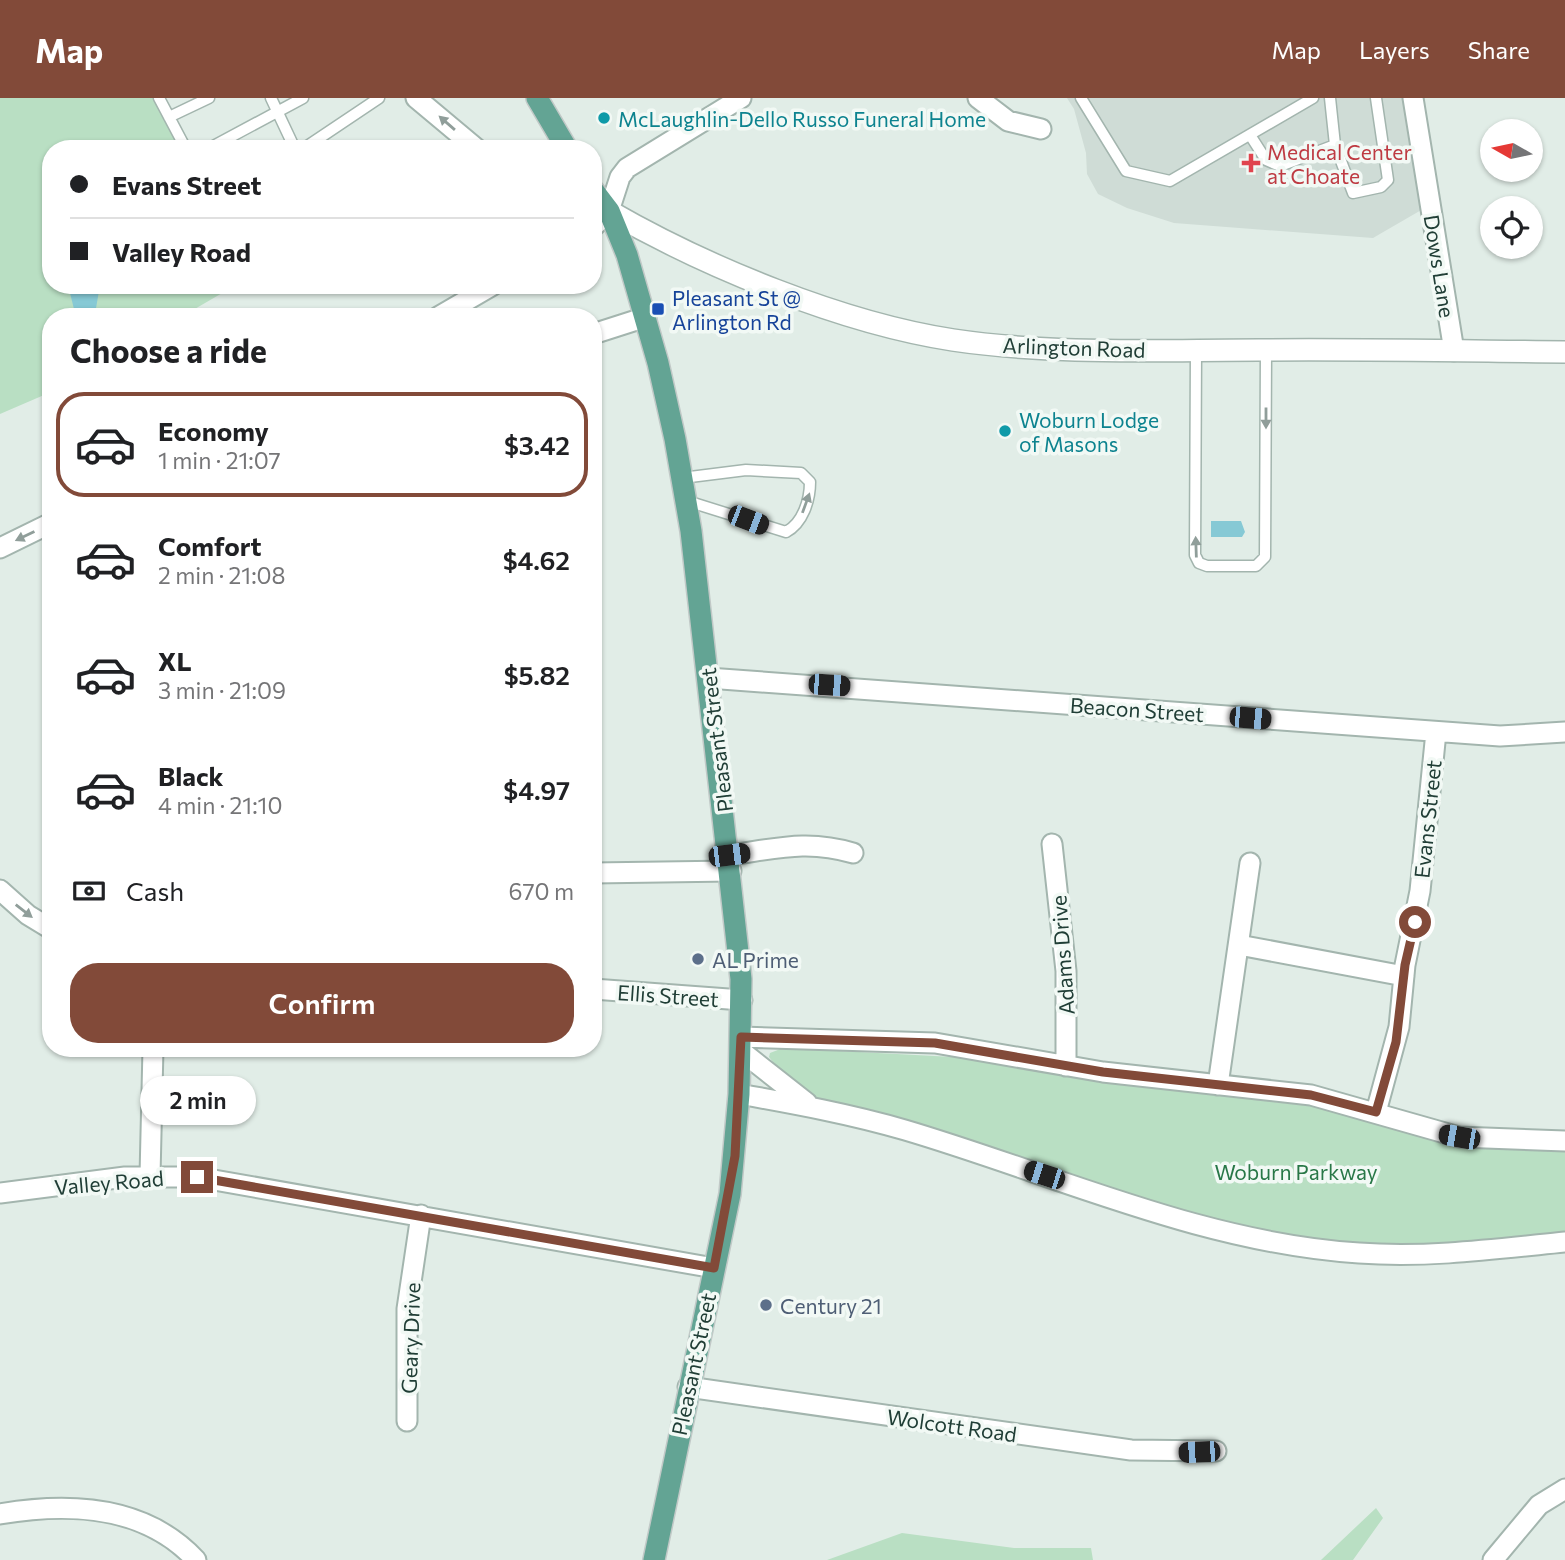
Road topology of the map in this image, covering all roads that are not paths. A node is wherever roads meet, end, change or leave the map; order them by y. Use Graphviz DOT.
graph roads {
  1 [pos="159,98"];
  2 [pos="209,98"];
  3 [pos="271,98"];
  4 [pos="303,98"];
  5 [pos="379,98"];
  6 [pos="416,98"];
  7 [pos="537,98"];
  8 [pos="741,98"];
  9 [pos="978,98"];
  10 [pos="1081,98"];
  11 [pos="1313,98"];
  12 [pos="1330,98"];
  13 [pos="1376,98"];
  14 [pos="1413,98"];
  15 [pos="278,113"];
  16 [pos="169,117"];
  17 [pos="1041,130"];
  18 [pos="1250,135"];
  19 [pos="181,140"];
  20 [pos="226,140"];
  21 [pos="291,140"];
  22 [pos="316,140"];
  23 [pos="466,140"];
  24 [pos="562,140"];
  25 [pos="1335,145"];
  26 [pos="602,202"];
  27 [pos="609,211"];
  28 [pos="602,218"];
  29 [pos="478,294"];
  30 [pos="453,308"];
  31 [pos="646,317"];
  32 [pos="602,331"];
  33 [pos="1196,350"];
  34 [pos="1266,350"];
  35 [pos="1454,351"];
  36 [pos="1565,352"];
  37 [pos="681,478"];
  38 [pos="686,501"];
  39 [pos="42,527"];
  40 [pos="0,548"];
  41 [pos="708,678"];
  42 [pos="1436,732"];
  43 [pos="1565,732"];
  44 [pos="1052,844"];
  45 [pos="853,853"];
  46 [pos="730,863"];
  47 [pos="1250,863"];
  48 [pos="602,872"];
  49 [pos="0,890"];
  50 [pos="42,924"];
  51 [pos="1239,945"];
  52 [pos="1404,976"];
  53 [pos="602,990"];
  54 [pos="742,1000"];
  55 [pos="741,1044"];
  56 [pos="153,1057"];
  57 [pos="1066,1066"];
  58 [pos="1218,1085"];
  59 [pos="739,1094"];
  60 [pos="821,1108"];
  61 [pos="1376,1112"];
  62 [pos="1565,1141"];
  63 [pos="150,1176"];
  64 [pos="0,1193"];
  65 [pos="421,1215"];
  66 [pos="1565,1242"];
  67 [pos="714,1268"];
  68 [pos="688,1387"];
  69 [pos="407,1420"];
  70 [pos="1216,1451"];
  71 [pos="1565,1489"];
  72 [pos="0,1514"];
  73 [pos="654,1557"];
  74 [pos="196,1560"];
  75 [pos="1493,1560"];
  1 -- 16 [label="lane"];
  2 -- 16 [label="lane"];
  3 -- 15 [label="lane"];
  4 -- 15 [label="lane"];
  5 -- 22 [label="lane"];
  23 -- 6 [label="street, one-way"];
  7 -- 24 [label="main road"];
  8 -- 27 [label="street"];
  9 -- 17 [label="street"];
  10 -- 18 [label="lane"];
  11 -- 18 [label="lane"];
  12 -- 25 [label="lane"];
  13 -- 25 [label="lane"];
  14 -- 35 [label="street, Dows Lane"];
  15 -- 20 [label="lane"];
  15 -- 21 [label="lane"];
  16 -- 19 [label="lane"];
  18 -- 25 [label="lane"];
  26 -- 27 [label="main road, Pleasant Street"];
  27 -- 28 [label="street"];
  27 -- 31 [label="main road, Pleasant Street"];
  27 -- 33 [label="street, Arlington Road"];
  29 -- 30 [label="street"];
  31 -- 32 [label="street"];
  31 -- 37 [label="main road, Pleasant Street"];
  33 -- 34 [label="street, Arlington Road"];
  34 -- 33 [label="lane, one-way"];
  34 -- 35 [label="street, Arlington Road"];
  35 -- 36 [label="street, Arlington Road"];
  37 -- 38 [label="main road, Pleasant Street"];
  38 -- 37 [label="lane, one-way"];
  38 -- 41 [label="main road, Pleasant Street"];
  39 -- 40 [label="street, one-way"];
  41 -- 42 [label="street, Beacon Street"];
  41 -- 46 [label="main road, Pleasant Street"];
  42 -- 43 [label="street, Beacon Street"];
  42 -- 52 [label="street, Evans Street"];
  44 -- 57 [label="street, Adams Drive"];
  45 -- 46 [label="street"];
  46 -- 48 [label="street"];
  46 -- 54 [label="main road, Pleasant Street"];
  47 -- 51 [label="street"];
  49 -- 50 [label="street, one-way"];
  51 -- 52 [label="street"];
  51 -- 58 [label="street"];
  52 -- 61 [label="street, Evans Street"];
  53 -- 54 [label="street, Ellis Street"];
  54 -- 55 [label="main road, Pleasant Street"];
  55 -- 57 [label="street"];
  55 -- 59 [label="main road, Pleasant Street"];
  55 -- 60 [label="street"];
  56 -- 63 [label="street"];
  57 -- 58 [label="street"];
  58 -- 61 [label="street"];
  59 -- 60 [label="street"];
  59 -- 67 [label="main road, Pleasant Street"];
  60 -- 66 [label="street"];
  61 -- 62 [label="street"];
  63 -- 64 [label="street, Valley Road"];
  63 -- 65 [label="street, Valley Road"];
  65 -- 67 [label="street, Valley Road"];
  65 -- 69 [label="street, Geary Drive"];
  67 -- 68 [label="main road, Pleasant Street"];
  68 -- 70 [label="street, Wolcott Road"];
  68 -- 73 [label="main road, Pleasant Street"];
  71 -- 75 [label="street"];
  72 -- 74 [label="street"];
}
